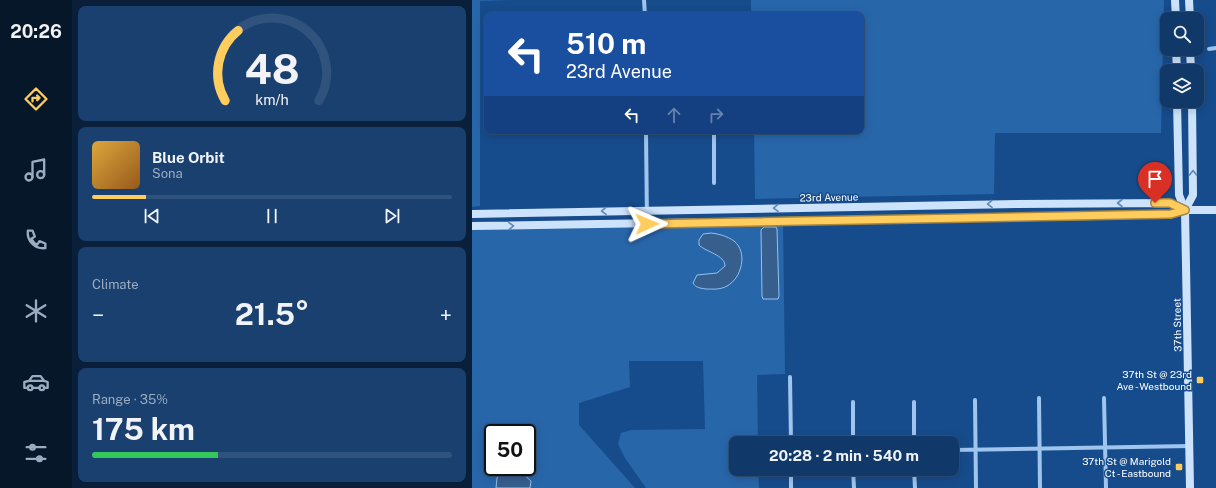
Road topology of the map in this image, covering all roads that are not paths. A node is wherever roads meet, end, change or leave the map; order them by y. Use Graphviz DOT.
graph roads {
  1 [pos="644,0"];
  2 [pos="1189,1"];
  3 [pos="1176,2"];
  4 [pos="644,12"];
  5 [pos="1190,12"];
  6 [pos="1209,48"];
  7 [pos="1216,48"];
  8 [pos="1177,108"];
  9 [pos="1192,108"];
  10 [pos="646,134"];
  11 [pos="714,134"];
  12 [pos="714,183"];
  13 [pos="1185,210"];
  14 [pos="1216,210"];
  15 [pos="647,211"];
  16 [pos="472,214"];
  17 [pos="647,224"];
  18 [pos="472,226"];
  19 [pos="790,377"];
  20 [pos="1039,398"];
  21 [pos="1104,398"];
  22 [pos="975,400"];
  23 [pos="853,402"];
  24 [pos="914,402"];
  25 [pos="791,436"];
  26 [pos="853,436"];
  27 [pos="914,436"];
  28 [pos="1190,446"];
  29 [pos="1105,448"];
  30 [pos="1039,449"];
  31 [pos="959,450"];
  32 [pos="976,450"];
  33 [pos="791,476"];
  34 [pos="853,476"];
  35 [pos="914,476"];
  36 [pos="791,488"];
  37 [pos="854,488"];
  38 [pos="915,488"];
  39 [pos="976,488"];
  40 [pos="1040,488"];
  41 [pos="1106,488"];
  42 [pos="1190,488"];
  1 -- 4 [label="street"];
  2 -- 3 [label="main road"];
  2 -- 5 [label="main road"];
  6 -- 7 [label="street"];
  8 -- 13 [label="main road, 37th Street"];
  13 -- 9 [label="main road, 37th Street, one-way"];
  10 -- 15 [label="street"];
  11 -- 12 [label="street"];
  13 -- 14 [label="main road, 23rd Avenue"];
  13 -- 15 [label="main road, 23rd Avenue, one-way"];
  13 -- 17 [label="main road, 23rd Avenue"];
  13 -- 28 [label="main road, 37th Street"];
  15 -- 16 [label="main road, 23rd Avenue, one-way"];
  15 -- 17 [label="street"];
  18 -- 17 [label="main road, 23rd Avenue, one-way"];
  19 -- 25 [label="street"];
  20 -- 30 [label="street"];
  21 -- 29 [label="street"];
  22 -- 32 [label="street"];
  23 -- 26 [label="street"];
  24 -- 27 [label="street"];
  28 -- 29 [label="street"];
  28 -- 42 [label="main road, 37th Street"];
  29 -- 30 [label="street"];
  29 -- 41 [label="street"];
  30 -- 32 [label="street"];
  30 -- 40 [label="street"];
  31 -- 32 [label="street"];
  32 -- 39 [label="street"];
  33 -- 36 [label="street"];
  34 -- 37 [label="street"];
  35 -- 38 [label="street"];
}
